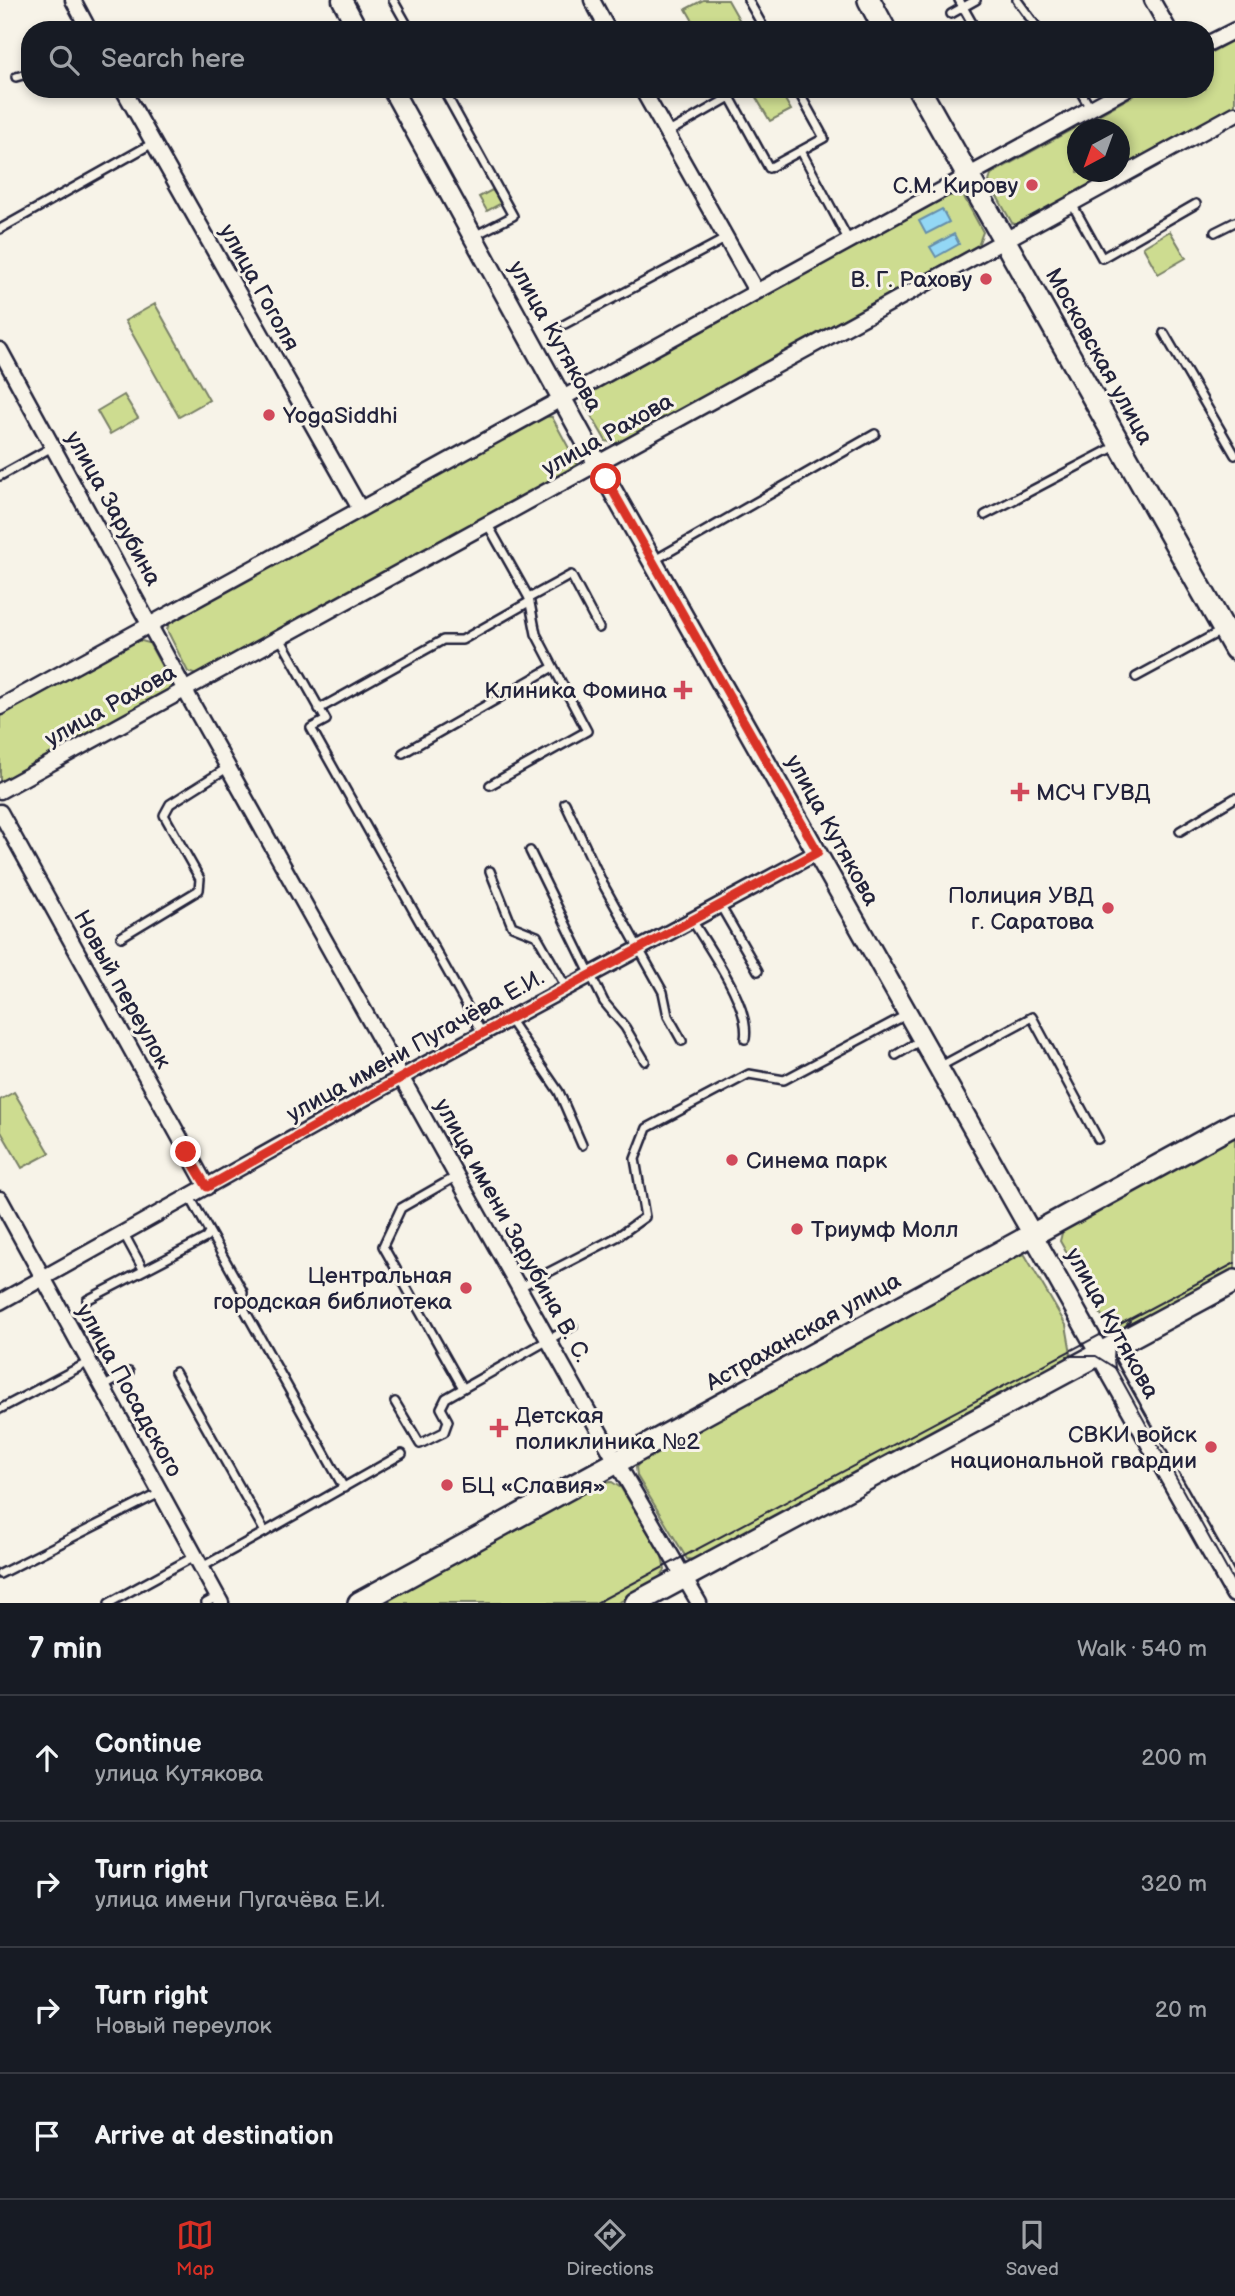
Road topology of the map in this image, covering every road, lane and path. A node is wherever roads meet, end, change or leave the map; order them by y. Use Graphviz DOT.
graph roads {
  1 [pos="73,0"];
  2 [pos="342,0"];
  3 [pos="393,0"];
  4 [pos="592,0"];
  5 [pos="748,0"];
  6 [pos="869,0"];
  7 [pos="976,0"];
  8 [pos="1017,0"];
  9 [pos="1152,0"];
  10 [pos="961,4"];
  11 [pos="951,14"];
  12 [pos="84,21"];
  13 [pos="353,21"];
  14 [pos="405,21"];
  15 [pos="603,21"];
  16 [pos="760,21"];
  17 [pos="881,21"];
  18 [pos="971,21"];
  19 [pos="1032,21"];
  20 [pos="1164,21"];
  21 [pos="1235,30"];
  22 [pos="1214,41"];
  23 [pos="21,76"];
  24 [pos="16,77"];
  25 [pos="128,98"];
  26 [pos="397,98"];
  27 [pos="448,98"];
  28 [pos="647,98"];
  29 [pos="728,98"];
  30 [pos="731,98"];
  31 [pos="802,98"];
  32 [pos="924,98"];
  33 [pos="1084,98"];
  34 [pos="1110,98"];
  35 [pos="1090,109"];
  36 [pos="1235,114"];
  37 [pos="667,133"];
  38 [pos="153,143"];
  39 [pos="801,151"];
  40 [pos="968,177"];
  41 [pos="1072,204"];
  42 [pos="1196,204"];
  43 [pos="1235,222"];
  44 [pos="0,229"];
  45 [pos="1216,232"];
  46 [pos="474,237"];
  47 [pos="725,239"];
  48 [pos="849,241"];
  49 [pos="1005,241"];
  50 [pos="757,291"];
  51 [pos="565,324"];
  52 [pos="1164,333"];
  53 [pos="0,350"];
  54 [pos="562,397"];
  55 [pos="875,434"];
  56 [pos="1119,444"];
  57 [pos="54,446"];
  58 [pos="1235,455"];
  59 [pos="598,465"];
  60 [pos="0,476"];
  61 [pos="359,507"];
  62 [pos="985,515"];
  63 [pos="488,525"];
  64 [pos="653,561"];
  65 [pos="529,600"];
  66 [pos="150,622"];
  67 [pos="1230,626"];
  68 [pos="599,628"];
  69 [pos="280,638"];
  70 [pos="1235,649"];
  71 [pos="553,667"];
  72 [pos="1136,677"];
  73 [pos="185,690"];
  74 [pos="0,707"];
  75 [pos="319,709"];
  76 [pos="404,753"];
  77 [pos="228,767"];
  78 [pos="490,785"];
  79 [pos="0,790"];
  80 [pos="1235,798"];
  81 [pos="565,803"];
  82 [pos="0,812"];
  83 [pos="1180,831"];
  84 [pos="530,851"];
  85 [pos="818,852"];
  86 [pos="490,871"];
  87 [pos="720,905"];
  88 [pos="692,920"];
  89 [pos="121,937"];
  90 [pos="638,950"];
  91 [pos="758,971"];
  92 [pos="591,975"];
  93 [pos="566,988"];
  94 [pos="908,1014"];
  95 [pos="509,1019"];
  96 [pos="482,1034"];
  97 [pos="745,1039"];
  98 [pos="923,1039"];
  99 [pos="682,1041"];
  100 [pos="896,1055"];
  101 [pos="645,1061"];
  102 [pos="938,1068"];
  103 [pos="402,1077"];
  104 [pos="1235,1125"];
  105 [pos="1098,1139"];
  106 [pos="582,1145"];
  107 [pos="458,1175"];
  108 [pos="207,1187"];
  109 [pos="190,1197"];
  110 [pos="0,1199"];
  111 [pos="209,1233"];
  112 [pos="124,1234"];
  113 [pos="1034,1234"];
  114 [pos="143,1269"];
  115 [pos="43,1279"];
  116 [pos="1235,1281"];
  117 [pos="520,1287"];
  118 [pos="87,1300"];
  119 [pos="0,1302"];
  120 [pos="573,1326"];
  121 [pos="548,1340"];
  122 [pos="1101,1353"];
  123 [pos="89,1362"];
  124 [pos="175,1372"];
  125 [pos="129,1373"];
  126 [pos="103,1387"];
  127 [pos="463,1388"];
  128 [pos="395,1402"];
  129 [pos="0,1409"];
  130 [pos="402,1454"];
  131 [pos="617,1463"];
  132 [pos="344,1488"];
  133 [pos="160,1493"];
  134 [pos="265,1532"];
  135 [pos="198,1562"];
  136 [pos="0,1574"];
  137 [pos="684,1577"];
  138 [pos="1235,1593"];
  139 [pos="214,1601"];
  140 [pos="109,1603"];
  141 [pos="359,1603"];
  142 [pos="636,1603"];
  143 [pos="699,1603"];
  1 -- 12 [label="street"];
  2 -- 13 [label="street"];
  3 -- 14 [label="lane"];
  4 -- 15 [label="street"];
  5 -- 16 [label="lane"];
  6 -- 17 [label="main road"];
  7 -- 10 [label="lane"];
  8 -- 19 [label="lane"];
  9 -- 20 [label="street"];
  10 -- 11 [label="lane"];
  10 -- 18 [label="lane"];
  21 -- 22 [label="street"];
  23 -- 24 [label="lane"];
  25 -- 38 [label="street, улица Гоголя"];
  26 -- 46 [label="street, улица Кутякова"];
  27 -- 46 [label="lane"];
  28 -- 37 [label="street"];
  29 -- 37 [label="lane"];
  30 -- 39 [label="lane"];
  31 -- 39 [label="lane"];
  32 -- 40 [label="main road, Московская улица"];
  33 -- 35 [label="lane"];
  34 -- 35 [label="street"];
  35 -- 40 [label="street"];
  36 -- 41 [label="street, улица Рахова"];
  37 -- 47 [label="street"];
  38 -- 44 [label="lane"];
  38 -- 61 [label="street, улица Гоголя"];
  39 -- 48 [label="lane"];
  40 -- 48 [label="street"];
  40 -- 49 [label="main road, Московская улица"];
  41 -- 42 [label="lane"];
  41 -- 49 [label="street, улица Рахова"];
  43 -- 45 [label="lane"];
  46 -- 54 [label="street, улица Кутякова"];
  47 -- 50 [label="street"];
  47 -- 51 [label="lane"];
  48 -- 50 [label="street"];
  49 -- 56 [label="main road, Московская улица"];
  49 -- 59 [label="street, улица Рахова"];
  50 -- 54 [label="street"];
  52 -- 58 [label="lane"];
  53 -- 57 [label="street, улица Зарубина"];
  54 -- 59 [label="street, улица Кутякова"];
  54 -- 61 [label="street"];
  55 -- 64 [label="lane"];
  56 -- 62 [label="lane"];
  56 -- 67 [label="main road, Московская улица"];
  57 -- 60 [label="lane"];
  57 -- 66 [label="street, улица Зарубина"];
  59 -- 63 [label="street, улица Рахова"];
  59 -- 64 [label="street, улица Кутякова"];
  61 -- 66 [label="street"];
  63 -- 65 [label="lane"];
  63 -- 69 [label="street, улица Рахова"];
  64 -- 85 [label="street, улица Кутякова"];
  65 -- 68 [label="lane"];
  65 -- 71 [label="lane"];
  65 -- 75 [label="lane"];
  66 -- 73 [label="street, улица Зарубина"];
  66 -- 74 [label="street"];
  67 -- 70 [label="main road, Московская улица"];
  67 -- 72 [label="lane"];
  69 -- 73 [label="street, улица Рахова"];
  69 -- 75 [label="lane"];
  71 -- 76 [label="lane"];
  71 -- 78 [label="lane"];
  73 -- 77 [label="street, улица имени Зарубина В. С."];
  73 -- 79 [label="street, улица Рахова"];
  75 -- 96 [label="lane"];
  77 -- 89 [label="lane"];
  77 -- 103 [label="street, улица имени Зарубина В. С."];
  80 -- 83 [label="lane"];
  81 -- 90 [label="lane"];
  82 -- 108 [label="street, Новый переулок"];
  84 -- 92 [label="lane"];
  85 -- 87 [label="street, улица имени Пугачёва Е.И."];
  85 -- 94 [label="street, улица Кутякова"];
  86 -- 93 [label="lane"];
  87 -- 88 [label="street, улица имени Пугачёва Е.И."];
  87 -- 91 [label="lane"];
  88 -- 90 [label="street, улица имени Пугачёва Е.И."];
  88 -- 97 [label="lane"];
  90 -- 92 [label="street, улица имени Пугачёва Е.И."];
  90 -- 99 [label="lane"];
  92 -- 93 [label="street, улица имени Пугачёва Е.И."];
  92 -- 101 [label="lane"];
  93 -- 95 [label="street, улица имени Пугачёва Е.И."];
  94 -- 98 [label="street, улица Кутякова"];
  94 -- 117 [label="lane"];
  95 -- 96 [label="street, улица имени Пугачёва Е.И."];
  95 -- 106 [label="lane"];
  96 -- 103 [label="street, улица имени Пугачёва Е.И."];
  98 -- 100 [label="lane"];
  98 -- 102 [label="street, улица Кутякова"];
  102 -- 105 [label="lane"];
  102 -- 113 [label="street, улица Кутякова"];
  103 -- 107 [label="street, улица имени Зарубина В. С."];
  103 -- 108 [label="street, улица имени Пугачёва Е.И."];
  104 -- 113 [label="main road, Астраханская улица"];
  107 -- 117 [label="street, улица имени Зарубина В. С."];
  107 -- 127 [label="lane"];
  108 -- 109 [label="street, улица имени Пугачёва Е.И."];
  109 -- 111 [label="lane"];
  109 -- 112 [label="street, улица имени Пугачёва Е.И."];
  110 -- 115 [label="street, улица Посадского"];
  111 -- 114 [label="lane"];
  111 -- 132 [label="lane"];
  112 -- 114 [label="lane"];
  112 -- 115 [label="street, улица имени Пугачёва Е.И."];
  113 -- 122 [label="street, улица Кутякова"];
  113 -- 131 [label="main road, Астраханская улица"];
  114 -- 118 [label="lane"];
  115 -- 119 [label="street, улица имени Пугачёва Е.И."];
  115 -- 123 [label="street, улица Посадского"];
  116 -- 122 [label="main road"];
  117 -- 121 [label="street, улица имени Зарубина В. С."];
  120 -- 121 [label="lane"];
  121 -- 127 [label="lane"];
  121 -- 131 [label="street, улица имени Зарубина В. С."];
  122 -- 137 [label="main road"];
  122 -- 138 [label="street, улица Кутякова"];
  123 -- 126 [label="street, улица Посадского"];
  123 -- 129 [label="lane"];
  124 -- 134 [label="lane"];
  125 -- 126 [label="lane"];
  126 -- 133 [label="street, улица Посадского"];
  127 -- 128 [label="lane"];
  130 -- 132 [label="lane"];
  131 -- 137 [label="street"];
  131 -- 141 [label="main road, Астраханская улица"];
  132 -- 134 [label="lane"];
  133 -- 135 [label="street, улица Посадского"];
  133 -- 136 [label="lane"];
  134 -- 135 [label="lane"];
  135 -- 139 [label="street, улица Посадского"];
  135 -- 140 [label="lane"];
  137 -- 142 [label="main road"];
  137 -- 143 [label="street"];
}
